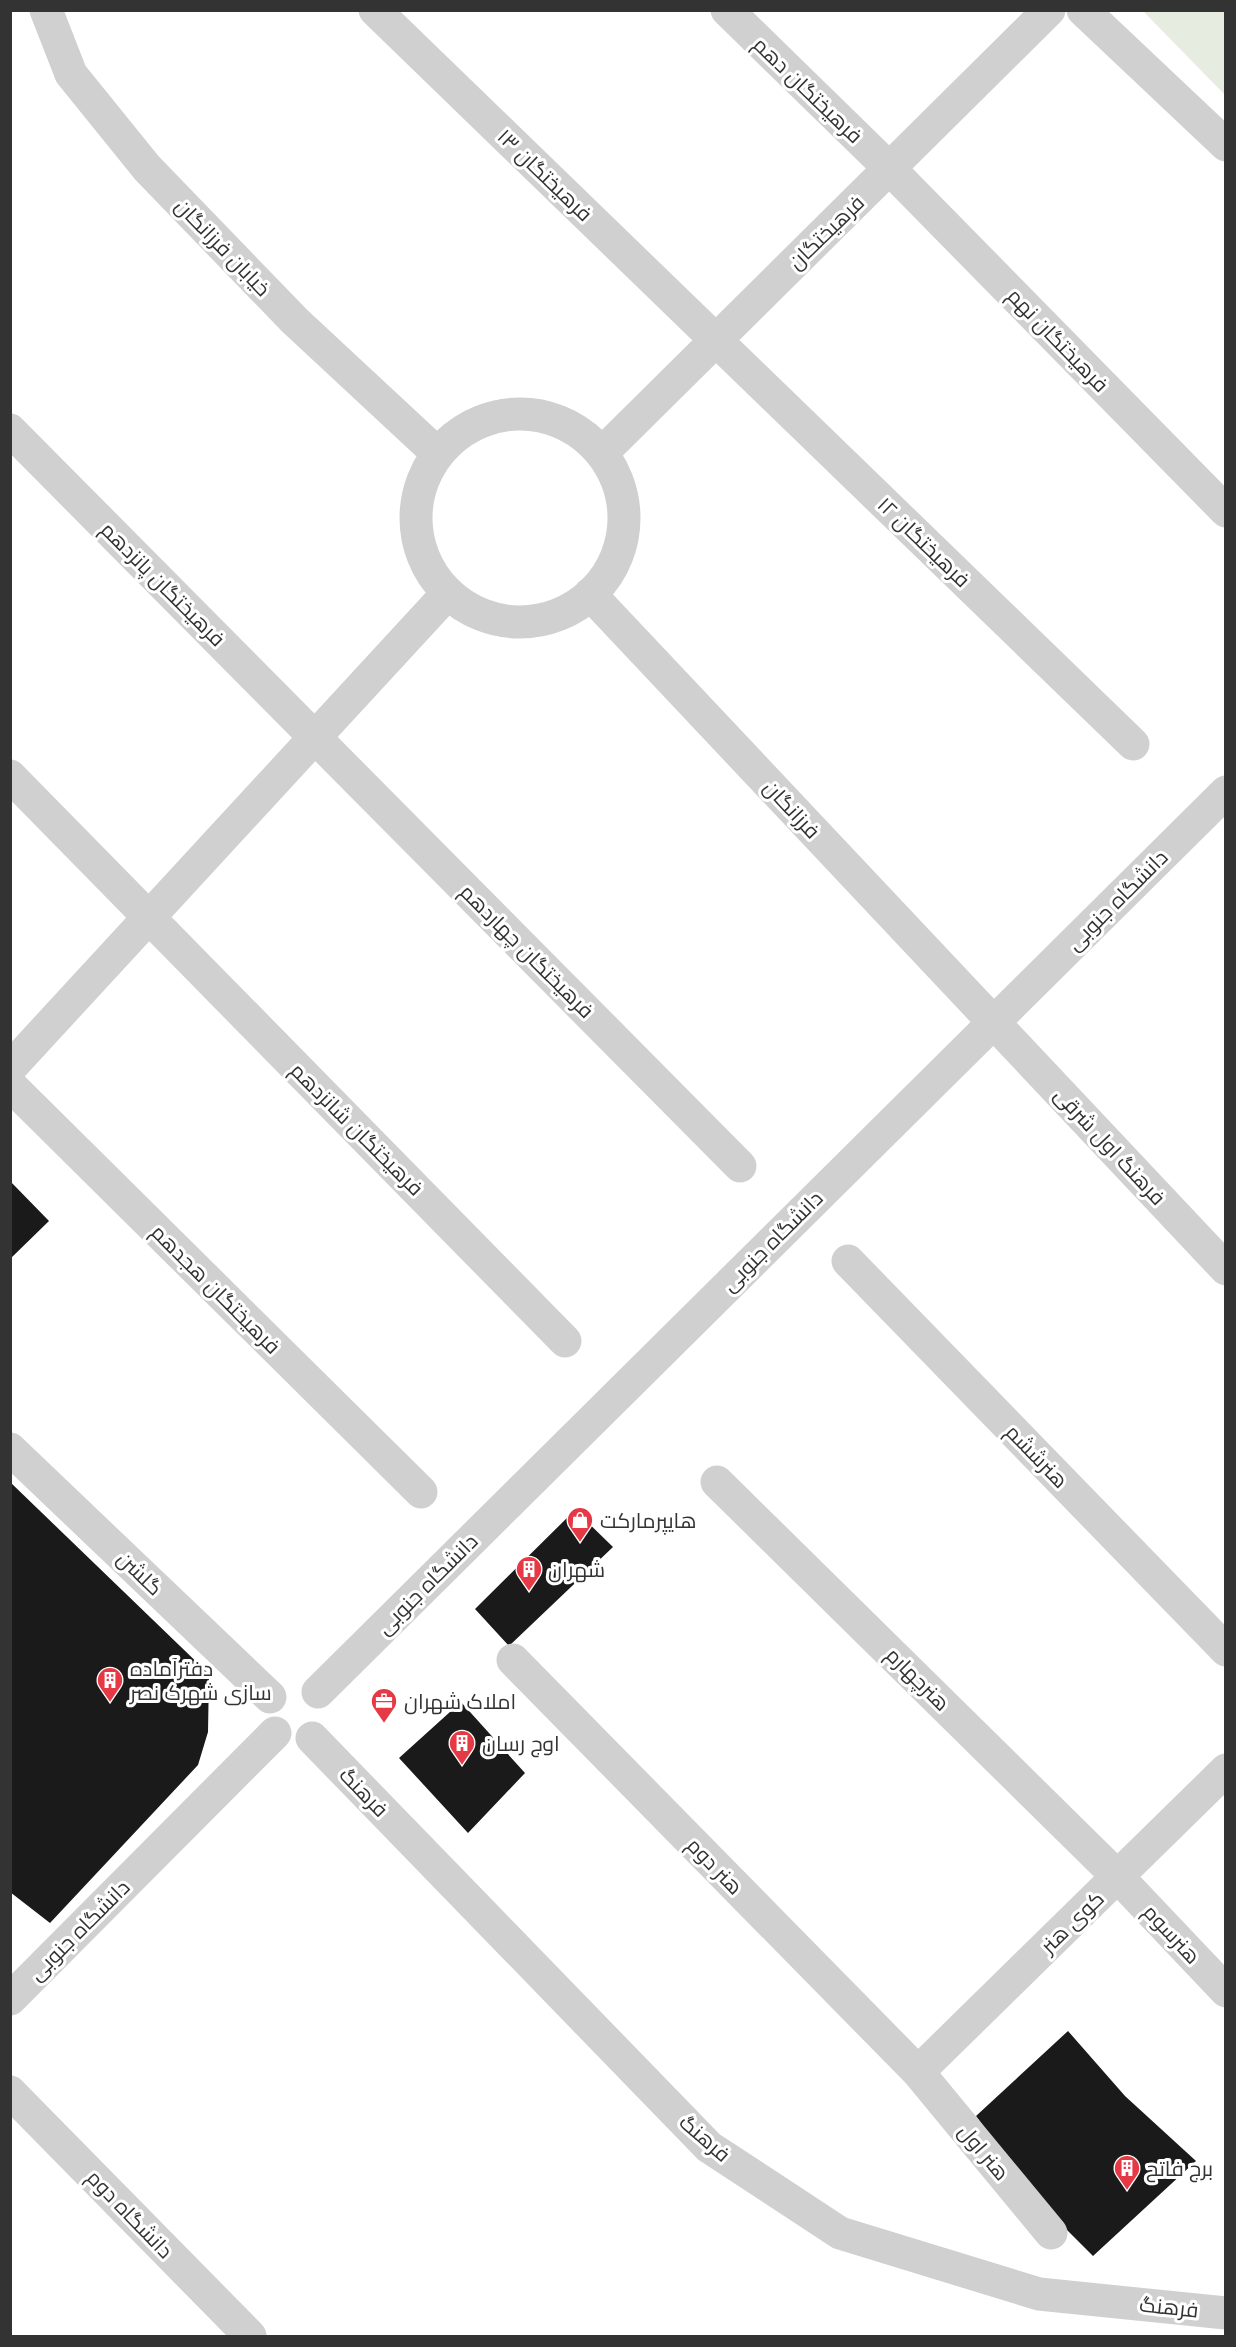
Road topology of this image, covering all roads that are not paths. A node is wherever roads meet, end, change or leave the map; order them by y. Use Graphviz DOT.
graph roads {
  1 [pos="46,10"];
  2 [pos="375,10"];
  3 [pos="727,10"];
  4 [pos="1049,10"];
  5 [pos="1083,10"];
  6 [pos="1226,145"];
  7 [pos="890,169"];
  8 [pos="715,340"];
  9 [pos="10,430"];
  10 [pos="438,453"];
  11 [pos="602,453"];
  12 [pos="1226,511"];
  13 [pos="447,594"];
  14 [pos="590,594"];
  15 [pos="315,737"];
  16 [pos="1133,744"];
  17 [pos="10,776"];
  18 [pos="1226,792"];
  19 [pos="148,918"];
  20 [pos="993,1024"];
  21 [pos="10,1068"];
  22 [pos="10,1085"];
  23 [pos="740,1166"];
  24 [pos="848,1261"];
  25 [pos="1226,1269"];
  26 [pos="566,1341"];
  27 [pos="10,1449"];
  28 [pos="717,1482"];
  29 [pos="421,1492"];
  30 [pos="1226,1650"];
  31 [pos="513,1660"];
  32 [pos="318,1692"];
  33 [pos="270,1697"];
  34 [pos="275,1733"];
  35 [pos="312,1737"];
  36 [pos="1226,1770"];
  37 [pos="1118,1877"];
  38 [pos="1226,1991"];
  39 [pos="10,1999"];
  40 [pos="918,2072"];
  41 [pos="10,2092"];
  42 [pos="1051,2232"];
  43 [pos="1226,2313"];
  44 [pos="250,2337"];
  1 -- 10 [label="street, خیابان فرزانگان"];
  2 -- 8 [label="street, فرهیختگان ۱۳"];
  3 -- 7 [label="street, فرهیختگان دهم"];
  4 -- 7 [label="street, فرهیختگان"];
  5 -- 6 [label="street"];
  7 -- 8 [label="street, فرهیختگان"];
  7 -- 12 [label="street, فرهیختگان نهم"];
  8 -- 11 [label="street, فرهیختگان"];
  8 -- 16 [label="street, فرهیختگان ۱۲"];
  9 -- 15 [label="street, فرهیختگان پانزدهم"];
  10 -- 11 [label="street"];
  10 -- 13 [label="street"];
  11 -- 14 [label="street"];
  13 -- 14 [label="street"];
  13 -- 15 [label="street"];
  14 -- 20 [label="street, فرزانگان"];
  15 -- 19 [label="street"];
  15 -- 23 [label="street, فرهیختگان چهاردهم"];
  17 -- 19 [label="street, فرهیختگان شانزدهم"];
  18 -- 20 [label="street, دانشگاه جنوبی"];
  19 -- 21 [label="street"];
  19 -- 26 [label="street, فرهیختگان شانزدهم"];
  20 -- 25 [label="street, فرهنگ اول شرقی"];
  20 -- 32 [label="street, دانشگاه جنوبی"];
  22 -- 29 [label="street, فرهیختگان هجدهم"];
  24 -- 30 [label="street, هنرششم"];
  27 -- 33 [label="street, گلشن"];
  28 -- 37 [label="street, هنرچهارم"];
  31 -- 40 [label="street, هنر دوم"];
  32 -- 33 [label="street"];
  32 -- 35 [label="street"];
  33 -- 34 [label="street"];
  34 -- 35 [label="street"];
  34 -- 39 [label="street, دانشگاه جنوبی"];
  35 -- 43 [label="street, فرهنگ"];
  36 -- 37 [label="street, کوی هنر"];
  37 -- 38 [label="street, هنرسوم"];
  37 -- 40 [label="street, کوی هنر"];
  40 -- 42 [label="street, هنر اول"];
  41 -- 44 [label="street, دانشگاه دوم"];
}
